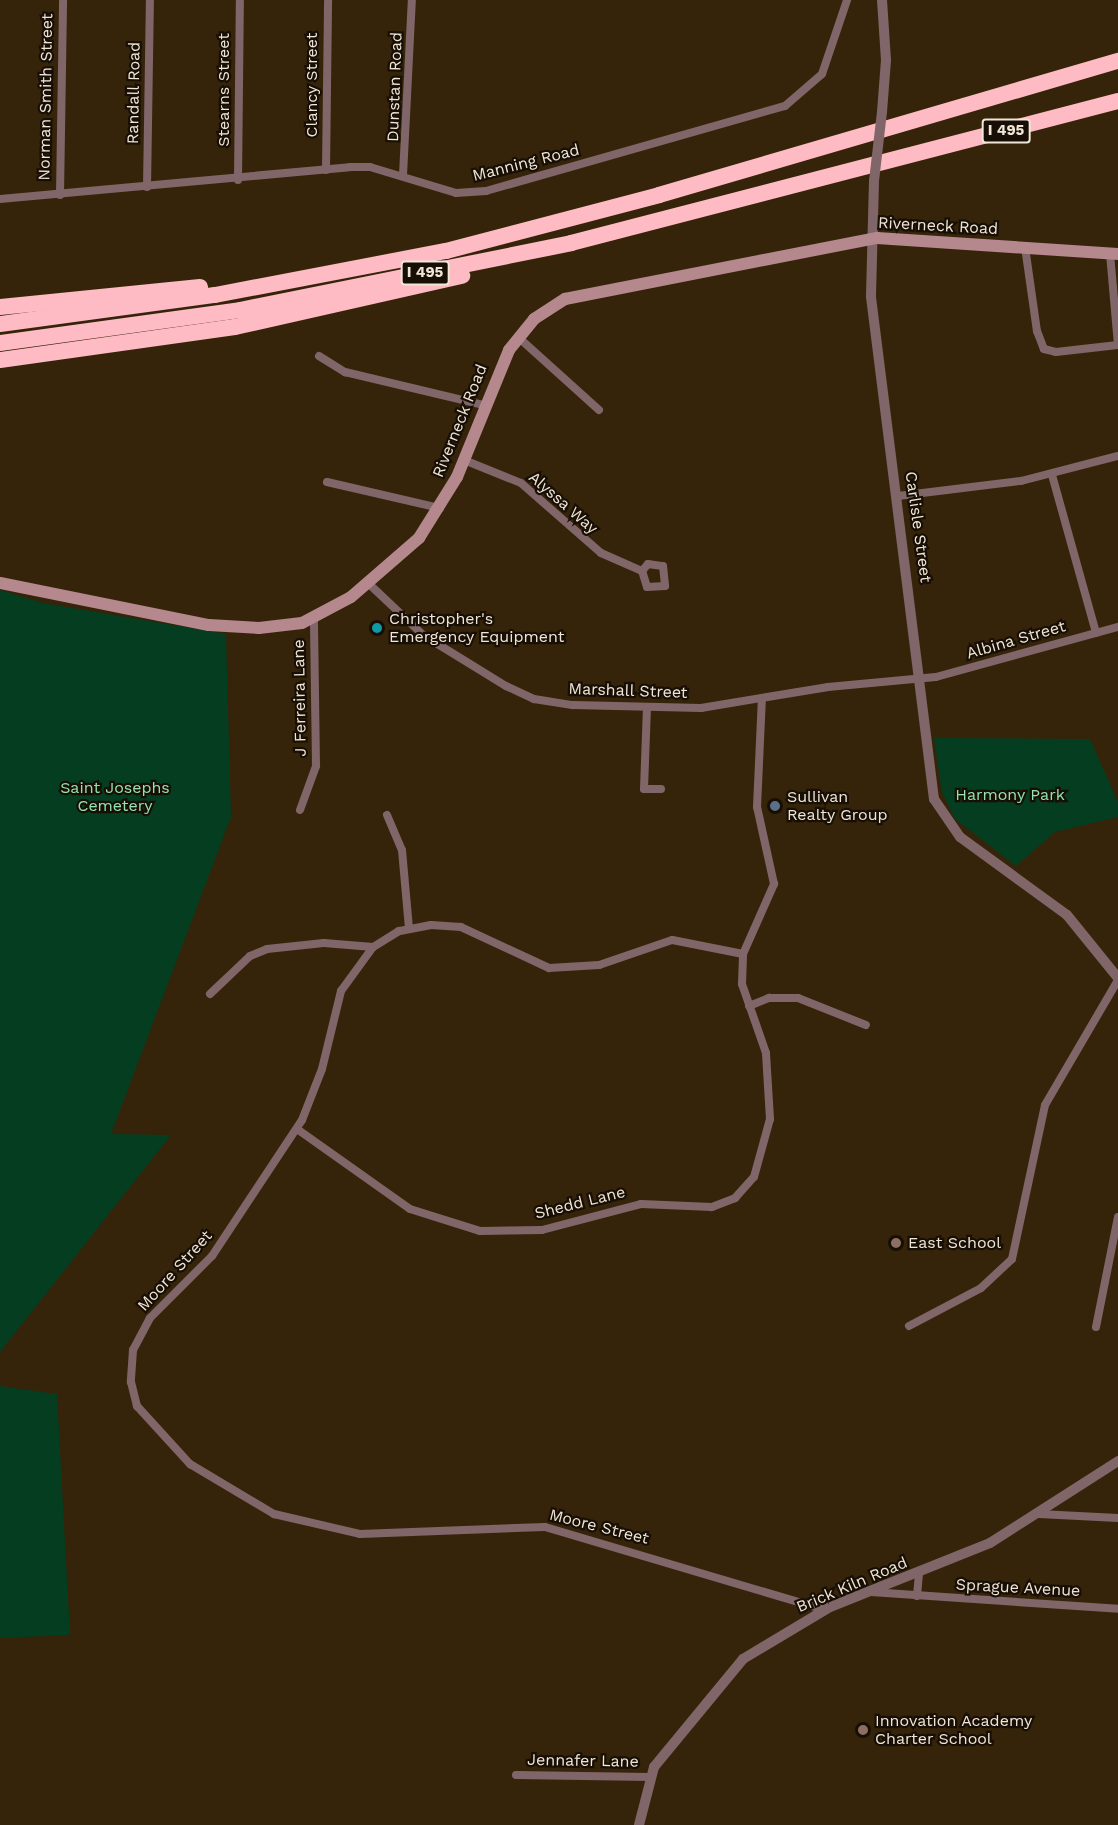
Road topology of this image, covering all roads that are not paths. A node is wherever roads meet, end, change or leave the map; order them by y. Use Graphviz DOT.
graph roads {
  1 [pos="63,0"];
  2 [pos="150,0"];
  3 [pos="240,0"];
  4 [pos="328,0"];
  5 [pos="412,0"];
  6 [pos="847,0"];
  7 [pos="882,0"];
  8 [pos="1118,60"];
  9 [pos="1118,101"];
  10 [pos="326,170"];
  11 [pos="403,175"];
  12 [pos="238,180"];
  13 [pos="147,187"];
  14 [pos="60,195"];
  15 [pos="0,199"];
  16 [pos="627,230"];
  17 [pos="869,239"];
  18 [pos="1025,247"];
  19 [pos="1114,254"];
  20 [pos="350,270"];
  21 [pos="0,308"];
  22 [pos="0,324"];
  23 [pos="518,337"];
  24 [pos="0,343"];
  25 [pos="319,356"];
  26 [pos="0,360"];
  27 [pos="484,405"];
  28 [pos="599,410"];
  29 [pos="1118,456"];
  30 [pos="464,460"];
  31 [pos="1052,475"];
  32 [pos="327,482"];
  33 [pos="898,496"];
  34 [pos="440,508"];
  35 [pos="642,571"];
  36 [pos="0,583"];
  37 [pos="368,583"];
  38 [pos="314,619"];
  39 [pos="1118,627"];
  40 [pos="1096,633"];
  41 [pos="922,678"];
  42 [pos="762,698"];
  43 [pos="646,707"];
  44 [pos="661,789"];
  45 [pos="300,810"];
  46 [pos="387,815"];
  47 [pos="409,929"];
  48 [pos="373,947"];
  49 [pos="743,954"];
  50 [pos="1118,979"];
  51 [pos="210,994"];
  52 [pos="749,1006"];
  53 [pos="866,1025"];
  54 [pos="297,1129"];
  55 [pos="1118,1217"];
  56 [pos="909,1326"];
  57 [pos="1096,1327"];
  58 [pos="1118,1461"];
  59 [pos="1039,1514"];
  60 [pos="1118,1518"];
  61 [pos="919,1572"];
  62 [pos="868,1592"];
  63 [pos="917,1596"];
  64 [pos="1118,1609"];
  65 [pos="825,1610"];
  66 [pos="516,1775"];
  67 [pos="650,1777"];
  68 [pos="639,1825"];
  1 -- 14 [label="street, Norman Smith Street"];
  2 -- 13 [label="street, Randall Road"];
  3 -- 12 [label="street, Stearns Street"];
  4 -- 10 [label="street, Clancy Street"];
  5 -- 11 [label="street, Dunstan Road"];
  6 -- 11 [label="street, Manning Road"];
  7 -- 17 [label="street, Carlisle Street, bridge"];
  8 -- 20 [label="highway, I 495"];
  9 -- 16 [label="highway, I 495"];
  10 -- 11 [label="street, Manning Road"];
  10 -- 12 [label="street, Manning Road"];
  12 -- 13 [label="street, Manning Road"];
  13 -- 14 [label="street, Manning Road"];
  14 -- 15 [label="street, Manning Road"];
  16 -- 24 [label="highway, I 495"];
  16 -- 26 [label="highway"];
  17 -- 18 [label="main road, Riverneck Road"];
  17 -- 23 [label="main road, Riverneck Road"];
  17 -- 33 [label="street, Carlisle Street"];
  18 -- 19 [label="main road, Riverneck Road"];
  18 -- 19 [label="street"];
  20 -- 21 [label="highway"];
  20 -- 22 [label="highway, I 495"];
  23 -- 27 [label="main road, Riverneck Road"];
  23 -- 28 [label="street"];
  25 -- 27 [label="street"];
  27 -- 30 [label="main road, Riverneck Road"];
  29 -- 31 [label="street"];
  30 -- 34 [label="main road, Riverneck Road"];
  30 -- 35 [label="street, Alyssa Way"];
  31 -- 33 [label="street"];
  31 -- 40 [label="street"];
  32 -- 34 [label="street"];
  33 -- 41 [label="street, Carlisle Street"];
  34 -- 37 [label="main road, Riverneck Road"];
  36 -- 38 [label="main road, Riverneck Road"];
  37 -- 38 [label="main road, Riverneck Road"];
  37 -- 43 [label="street, Marshall Street"];
  38 -- 45 [label="street, J Ferreira Lane"];
  39 -- 40 [label="street, Albina Street"];
  40 -- 41 [label="street, Albina Street"];
  41 -- 42 [label="street, Marshall Street"];
  41 -- 50 [label="street, Carlisle Street"];
  42 -- 43 [label="street, Marshall Street"];
  42 -- 49 [label="street, Shedd Lane"];
  43 -- 44 [label="street"];
  46 -- 47 [label="street"];
  47 -- 48 [label="street, Moore Street"];
  47 -- 49 [label="street, Moore Street"];
  48 -- 51 [label="street"];
  48 -- 54 [label="street, Moore Street"];
  49 -- 52 [label="street, Shedd Lane"];
  50 -- 56 [label="street"];
  52 -- 53 [label="street"];
  52 -- 54 [label="street, Shedd Lane"];
  54 -- 65 [label="street, Moore Street"];
  55 -- 57 [label="street"];
  58 -- 59 [label="street, Brick Kiln Road"];
  59 -- 60 [label="street"];
  59 -- 61 [label="street, Brick Kiln Road"];
  61 -- 62 [label="street, Brick Kiln Road"];
  61 -- 63 [label="street"];
  62 -- 63 [label="street, Sprague Avenue"];
  62 -- 65 [label="street, Brick Kiln Road"];
  63 -- 64 [label="street, Sprague Avenue"];
  65 -- 67 [label="street, Brick Kiln Road"];
  66 -- 67 [label="street, Jennafer Lane"];
  67 -- 68 [label="street, Brick Kiln Road"];
}
